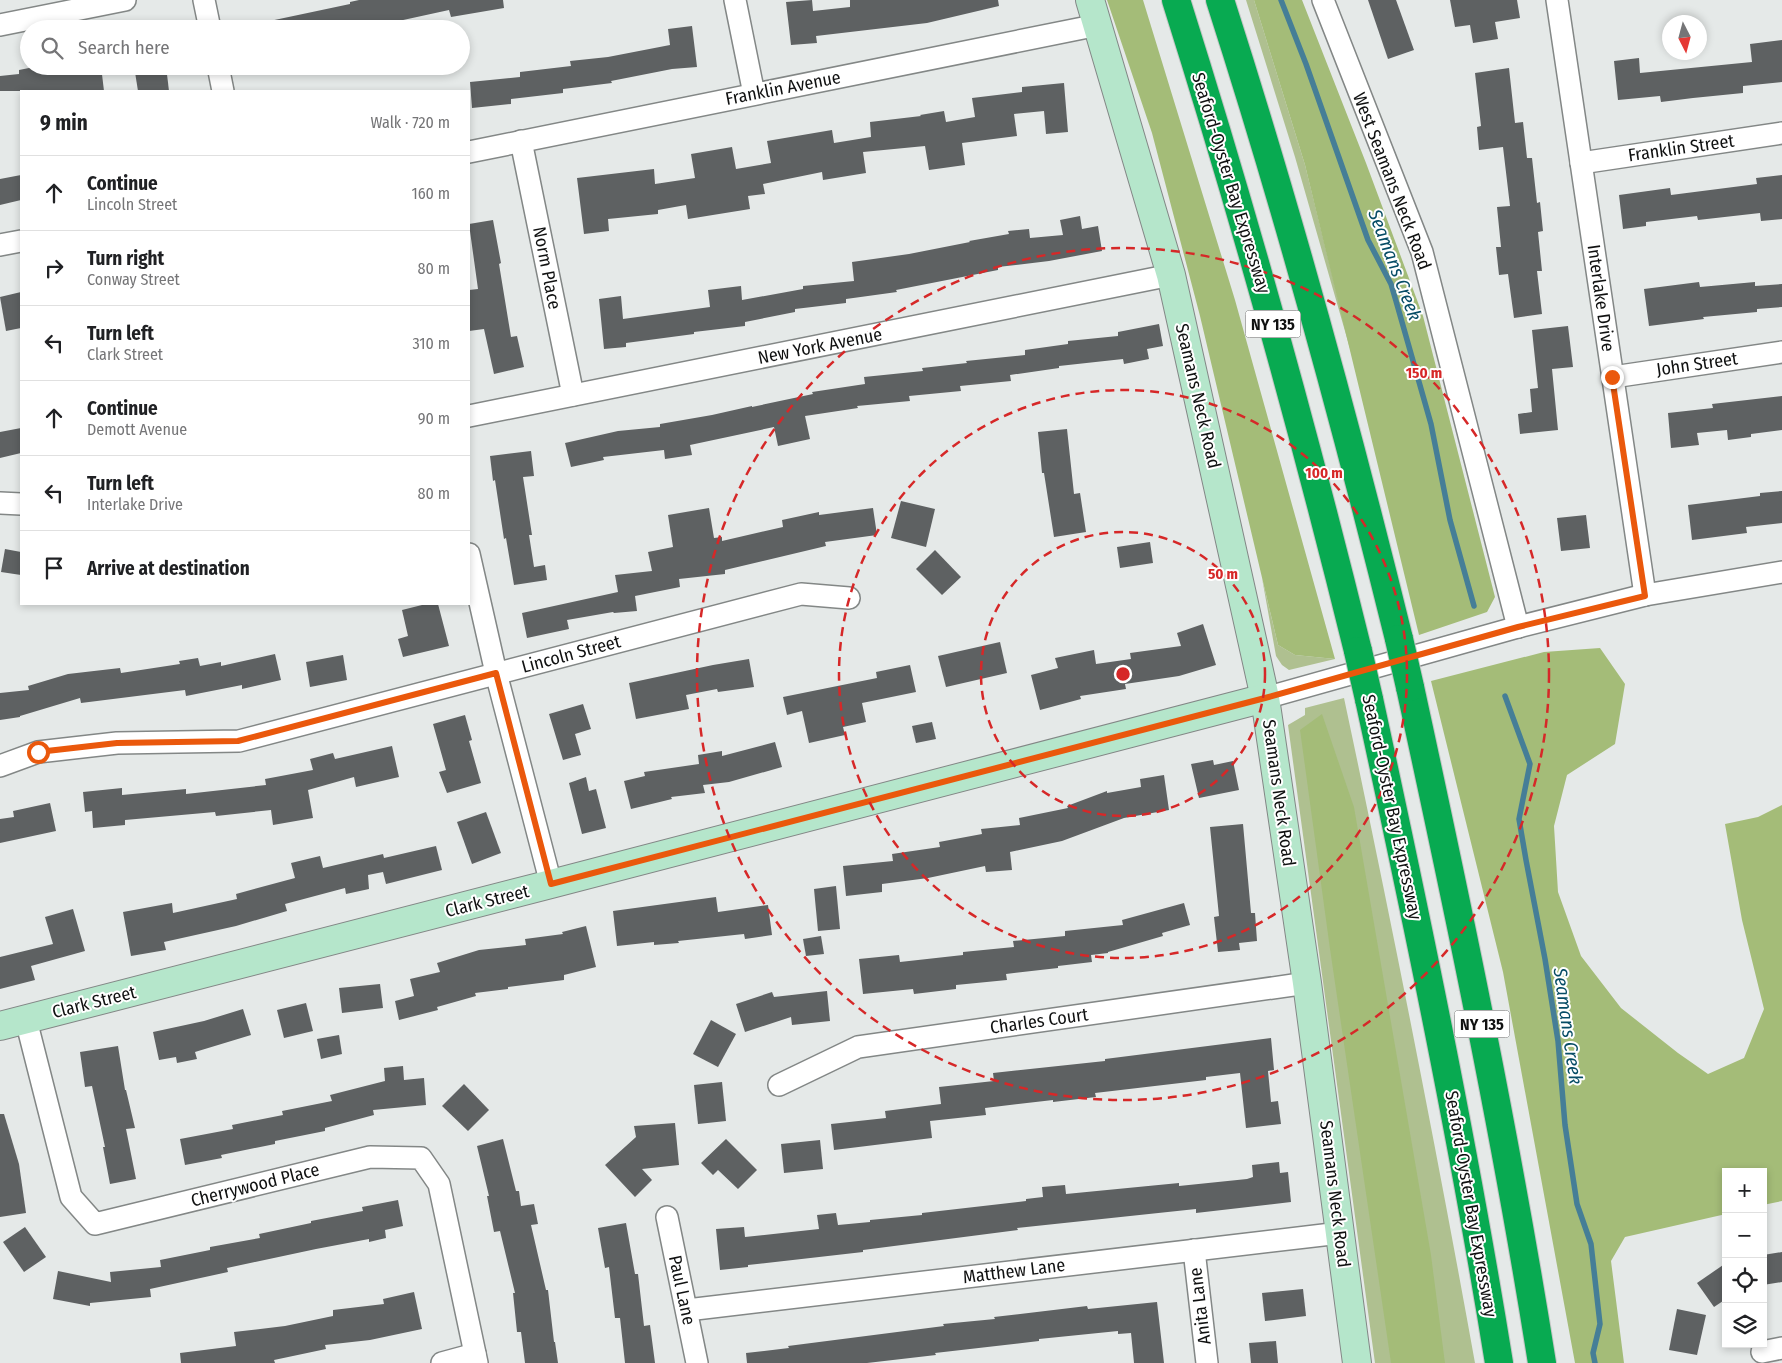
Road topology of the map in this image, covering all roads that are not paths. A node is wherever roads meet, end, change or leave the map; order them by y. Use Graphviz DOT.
graph roads {
  1 [pos="125,0"];
  2 [pos="204,0"];
  3 [pos="735,0"];
  4 [pos="1176,0"];
  5 [pos="1220,0"];
  6 [pos="1323,0"];
  7 [pos="1557,0"];
  8 [pos="1094,12"];
  9 [pos="25,20"];
  10 [pos="208,20"];
  11 [pos="20,21"];
  12 [pos="0,25"];
  13 [pos="220,75"];
  14 [pos="223,90"];
  15 [pos="754,94"];
  16 [pos="1782,133"];
  17 [pos="521,141"];
  18 [pos="470,152"];
  19 [pos="1581,163"];
  20 [pos="20,241"];
  21 [pos="0,245"];
  22 [pos="1171,276"];
  23 [pos="1782,352"];
  24 [pos="1612,377"];
  25 [pos="572,395"];
  26 [pos="470,416"];
  27 [pos="0,503"];
  28 [pos="20,504"];
  29 [pos="470,558"];
  30 [pos="1782,572"];
  31 [pos="1645,596"];
  32 [pos="849,598"];
  33 [pos="1518,627"];
  34 [pos="1403,648"];
  35 [pos="496,673"];
  36 [pos="1265,698"];
  37 [pos="0,766"];
  38 [pos="551,884"];
  39 [pos="1307,983"];
  40 [pos="13,1023"];
  41 [pos="779,1085"];
  42 [pos="667,1217"];
  43 [pos="1340,1233"];
  44 [pos="1194,1250"];
  45 [pos="687,1310"];
  46 [pos="476,1359"];
  47 [pos="442,1363"];
  48 [pos="697,1363"];
  49 [pos="1207,1363"];
  50 [pos="1357,1363"];
  51 [pos="1499,1363"];
  52 [pos="1542,1363"];
  1 -- 9 [label="street"];
  2 -- 10 [label="street"];
  3 -- 15 [label="street"];
  4 -- 51 [label="highway, Seaford-Oyster Bay Expressway / NY 135, bridge"];
  5 -- 34 [label="highway, NY 135"];
  6 -- 33 [label="street, West Seamans Neck Road"];
  7 -- 19 [label="street, Interlake Drive"];
  8 -- 15 [label="street, Franklin Avenue"];
  8 -- 22 [label="street, Seamans Neck Road"];
  11 -- 12 [label="street"];
  13 -- 14 [label="street"];
  15 -- 17 [label="street, Franklin Avenue"];
  16 -- 19 [label="street, Franklin Street"];
  17 -- 18 [label="street, Franklin Avenue"];
  17 -- 25 [label="street, Norm Place"];
  19 -- 24 [label="street, Interlake Drive"];
  20 -- 21 [label="street"];
  22 -- 25 [label="street, New York Avenue"];
  22 -- 36 [label="street, Seamans Neck Road"];
  23 -- 24 [label="street, John Street"];
  24 -- 31 [label="street, Interlake Drive"];
  25 -- 26 [label="street, New York Avenue"];
  27 -- 28 [label="street"];
  29 -- 35 [label="street"];
  30 -- 31 [label="street, Clark Street"];
  31 -- 33 [label="street, Clark Street"];
  32 -- 35 [label="street, Lincoln Street"];
  33 -- 34 [label="street, Clark Street"];
  34 -- 36 [label="street, Clark Street"];
  34 -- 52 [label="highway, NY 135, bridge"];
  35 -- 37 [label="street, Lincoln Street"];
  35 -- 38 [label="street"];
  36 -- 38 [label="street, Clark Street"];
  36 -- 39 [label="street, Seamans Neck Road"];
  38 -- 40 [label="street, Clark Street"];
  39 -- 41 [label="street, Charles Court"];
  39 -- 43 [label="street, Seamans Neck Road"];
  40 -- 46 [label="street, Cherrywood Place"];
  42 -- 45 [label="street, Paul Lane"];
  43 -- 44 [label="street, Matthew Lane"];
  43 -- 50 [label="street, Seamans Neck Road"];
  44 -- 45 [label="street, Matthew Lane"];
  44 -- 49 [label="street, Anita Lane"];
  45 -- 48 [label="street, Paul Lane"];
  46 -- 47 [label="street"];
}
